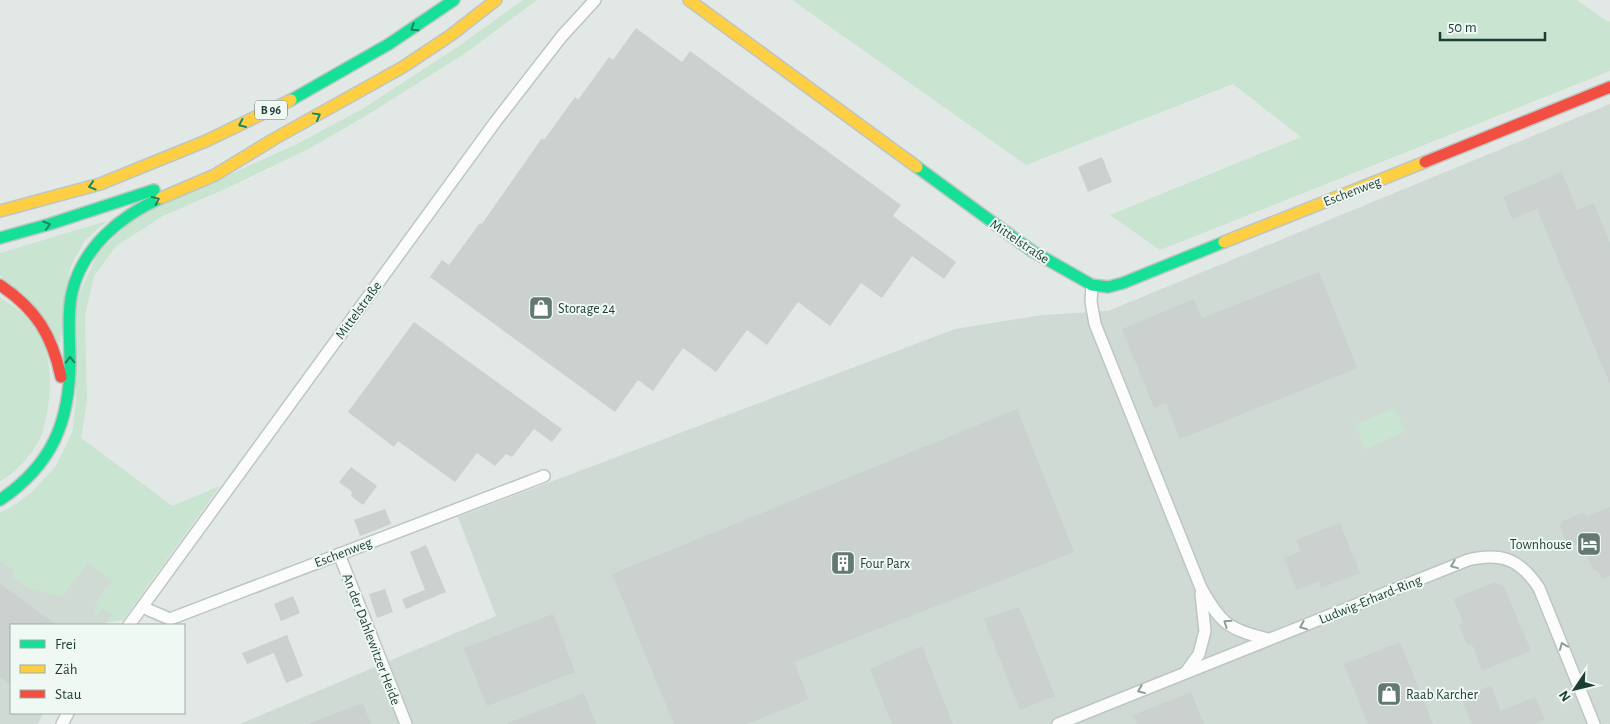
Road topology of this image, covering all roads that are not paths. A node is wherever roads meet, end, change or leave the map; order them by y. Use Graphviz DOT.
graph roads {
  1 [pos="454,0"];
  2 [pos="496,0"];
  3 [pos="595,0"];
  4 [pos="689,0"];
  5 [pos="1610,87"];
  6 [pos="274,139"];
  7 [pos="0,211"];
  8 [pos="0,238"];
  9 [pos="0,285"];
  10 [pos="1092,285"];
  11 [pos="55,442"];
  12 [pos="544,476"];
  13 [pos="0,500"];
  14 [pos="339,554"];
  15 [pos="1201,588"];
  16 [pos="143,606"];
  17 [pos="130,624"];
  18 [pos="1268,640"];
  19 [pos="1186,672"];
  20 [pos="406,724"];
  21 [pos="1058,724"];
  22 [pos="1594,724"];
  1 -- 7 [label="main road, B 96, one-way"];
  6 -- 2 [label="main road, B 96, one-way"];
  3 -- 16 [label="street, Mittelstraße"];
  4 -- 10 [label="main road, Mittelstraße"];
  5 -- 10 [label="main road, Eschenweg"];
  8 -- 6 [label="main road, B 96, one-way"];
  11 -- 6 [label="main road, one-way"];
  9 -- 11 [label="main road"];
  10 -- 15 [label="street"];
  11 -- 13 [label="main road"];
  12 -- 14 [label="street, Eschenweg"];
  14 -- 16 [label="street, Eschenweg"];
  14 -- 20 [label="street, An der Dahlewitzer Heide"];
  18 -- 15 [label="street, one-way"];
  15 -- 19 [label="street"];
  16 -- 17 [label="street, Mittelstraße"];
  18 -- 19 [label="street, Ludwig-Erhard-Ring"];
  22 -- 18 [label="street, Ludwig-Erhard-Ring, one-way"];
  19 -- 21 [label="street, Ludwig-Erhard-Ring, one-way"];
}
